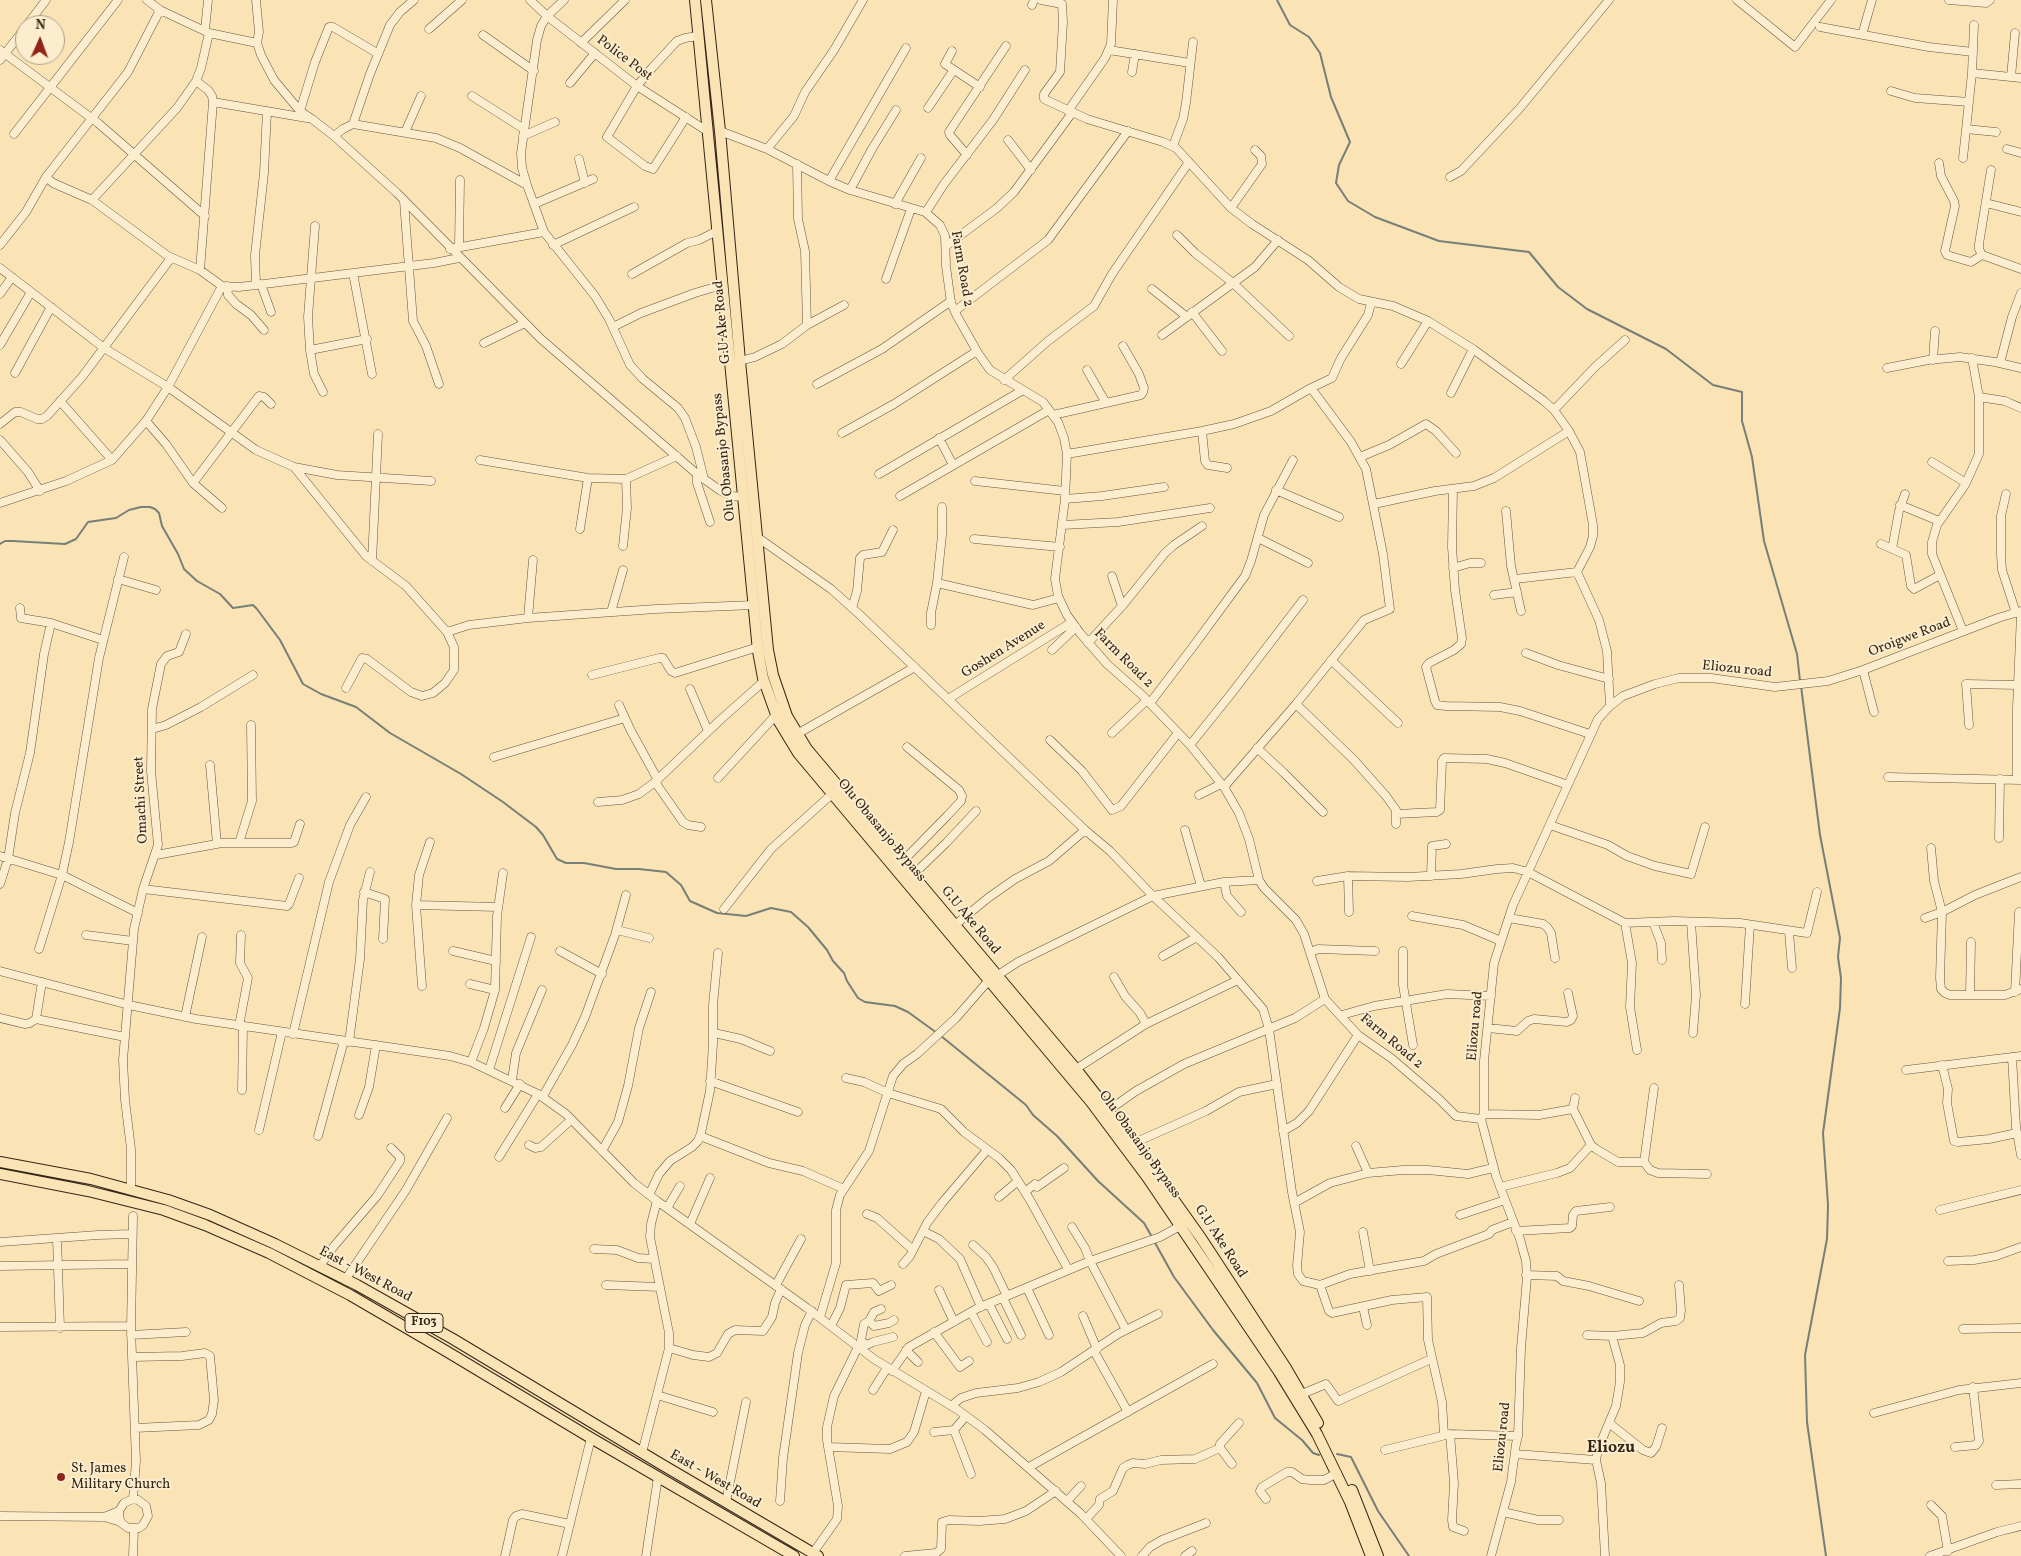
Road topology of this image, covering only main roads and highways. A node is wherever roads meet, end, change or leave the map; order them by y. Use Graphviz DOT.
graph roads {
  1 [pos="695,0"];
  2 [pos="706,0"];
  3 [pos="993,978"];
  4 [pos="0,1162"];
  5 [pos="0,1174"];
  6 [pos="776,1551"];
  7 [pos="815,1554"];
  8 [pos="794,1556"];
  9 [pos="1371,1556"];
  10 [pos="1378,1556"];
  1 -- 3 [label="main road, Olu Obasanjo Bypass"];
  2 -- 3 [label="main road, G.U Ake Road"];
  3 -- 9 [label="main road, Olu Obasanjo Bypass"];
  3 -- 10 [label="main road, G.U Ake Road"];
  4 -- 7 [label="main road, East - West Road / F103"];
  5 -- 6 [label="main road, East - West Road / F103"];
  6 -- 8 [label="main road, East - West Road / F103"];
}
